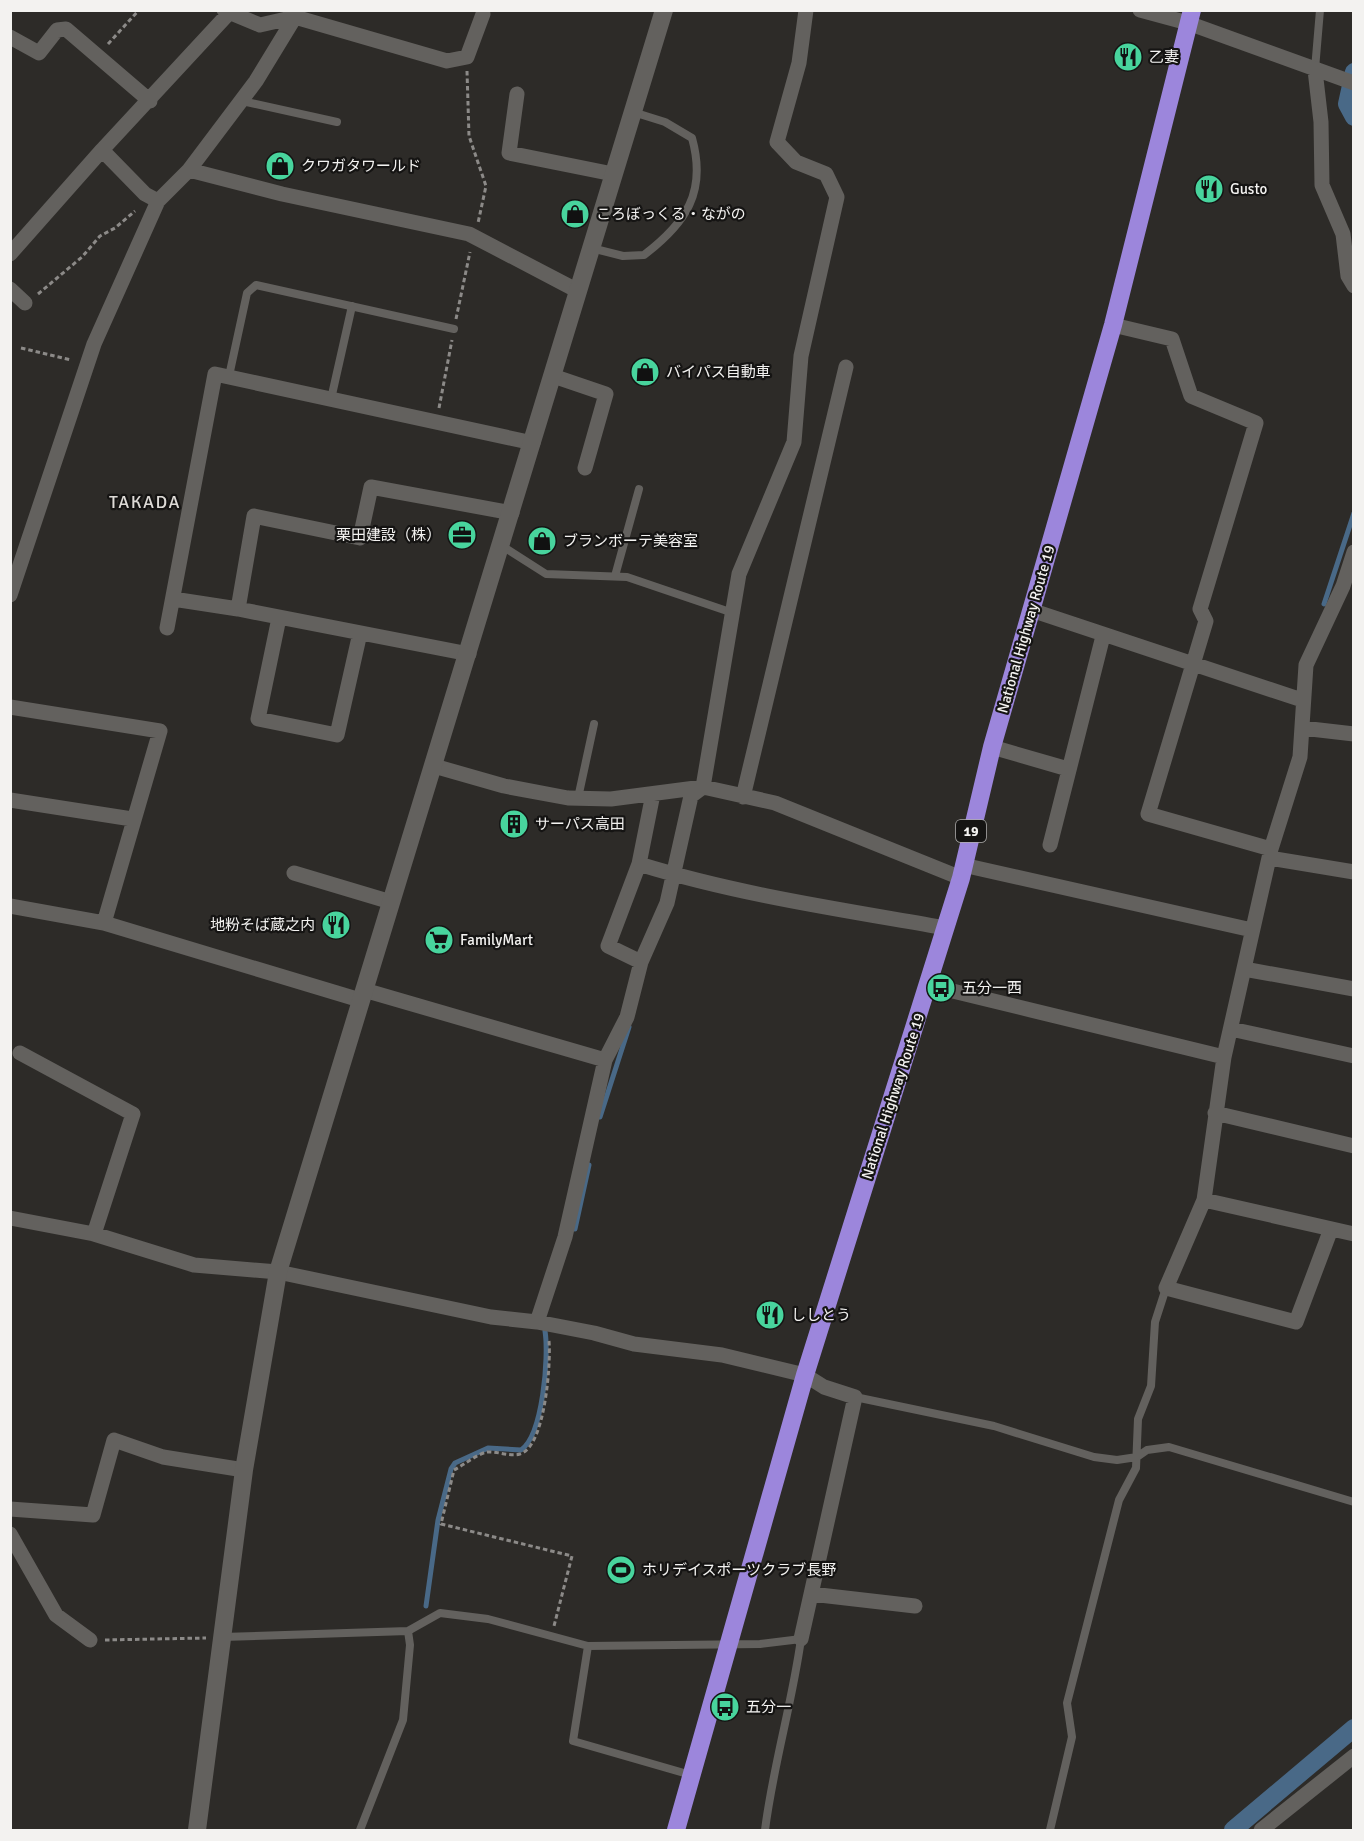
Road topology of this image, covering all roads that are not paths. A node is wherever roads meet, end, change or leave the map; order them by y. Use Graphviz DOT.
graph roads {
  1 [pos="664,10"];
  2 [pos="806,10"];
  3 [pos="1140,10"];
  4 [pos="1320,10"];
  5 [pos="227,12"];
  6 [pos="480,12"];
  7 [pos="295,17"];
  8 [pos="1190,17"];
  9 [pos="331,18"];
  10 [pos="10,37"];
  11 [pos="1315,70"];
  12 [pos="1348,82"];
  13 [pos="517,94"];
  14 [pos="150,101"];
  15 [pos="242,101"];
  16 [pos="632,111"];
  17 [pos="337,122"];
  18 [pos="102,150"];
  19 [pos="189,170"];
  20 [pos="613,174"];
  21 [pos="154,199"];
  22 [pos="591,248"];
  23 [pos="10,254"];
  24 [pos="1353,286"];
  25 [pos="10,289"];
  26 [pos="578,291"];
  27 [pos="25,303"];
  28 [pos="352,306"];
  29 [pos="1113,326"];
  30 [pos="454,329"];
  31 [pos="846,367"];
  32 [pos="229,376"];
  33 [pos="553,376"];
  34 [pos="332,399"];
  35 [pos="533,443"];
  36 [pos="585,468"];
  37 [pos="639,489"];
  38 [pos="512,513"];
  39 [pos="502,546"];
  40 [pos="1353,552"];
  41 [pos="615,576"];
  42 [pos="12,585"];
  43 [pos="173,599"];
  44 [pos="238,609"];
  45 [pos="1031,610"];
  46 [pos="733,613"];
  47 [pos="279,618"];
  48 [pos="167,628"];
  49 [pos="360,633"];
  50 [pos="1103,636"];
  51 [pos="469,654"];
  52 [pos="1193,664"];
  53 [pos="1302,700"];
  54 [pos="10,707"];
  55 [pos="594,724"];
  56 [pos="1302,728"];
  57 [pos="1353,734"];
  58 [pos="992,747"];
  59 [pos="434,766"];
  60 [pos="1068,769"];
  61 [pos="703,787"];
  62 [pos="653,794"];
  63 [pos="743,797"];
  64 [pos="578,798"];
  65 [pos="10,800"];
  66 [pos="132,819"];
  67 [pos="1050,845"];
  68 [pos="1270,853"];
  69 [pos="639,864"];
  70 [pos="962,871"];
  71 [pos="1353,872"];
  72 [pos="294,873"];
  73 [pos="674,875"];
  74 [pos="391,902"];
  75 [pos="10,906"];
  76 [pos="104,923"];
  77 [pos="946,928"];
  78 [pos="1251,930"];
  79 [pos="641,962"];
  80 [pos="1244,969"];
  81 [pos="928,985"];
  82 [pos="1353,989"];
  83 [pos="362,995"];
  84 [pos="1231,1029"];
  85 [pos="20,1053"];
  86 [pos="1353,1056"];
  87 [pos="1224,1057"];
  88 [pos="605,1060"];
  89 [pos="1215,1113"];
  90 [pos="1353,1146"];
  91 [pos="1204,1200"];
  92 [pos="10,1218"];
  93 [pos="1331,1229"];
  94 [pos="94,1234"];
  95 [pos="1353,1234"];
  96 [pos="278,1272"];
  97 [pos="1166,1288"];
  98 [pos="543,1323"];
  99 [pos="805,1375"];
  100 [pos="855,1396"];
  101 [pos="1137,1457"];
  102 [pos="244,1470"];
  103 [pos="1353,1502"];
  104 [pos="10,1509"];
  105 [pos="10,1534"];
  106 [pos="811,1594"];
  107 [pos="915,1606"];
  108 [pos="408,1631"];
  109 [pos="220,1637"];
  110 [pos="801,1639"];
  111 [pos="90,1640"];
  112 [pos="728,1645"];
  113 [pos="588,1646"];
  114 [pos="1353,1756"];
  115 [pos="692,1775"];
  116 [pos="197,1830"];
  117 [pos="360,1830"];
  118 [pos="676,1830"];
  119 [pos="765,1830"];
  120 [pos="1050,1830"];
  121 [pos="1262,1830"];
  1 -- 16 [label="street"];
  2 -- 46 [label="street"];
  3 -- 8 [label="street"];
  4 -- 11 [label="lane"];
  5 -- 7 [label="street"];
  5 -- 14 [label="street"];
  6 -- 9 [label="street"];
  7 -- 9 [label="street"];
  7 -- 15 [label="street"];
  8 -- 11 [label="street"];
  8 -- 29 [label="highway, National Highway Route 19 / 19"];
  10 -- 14 [label="street"];
  11 -- 12 [label="street"];
  11 -- 24 [label="street"];
  13 -- 20 [label="street"];
  14 -- 18 [label="street"];
  15 -- 17 [label="lane"];
  15 -- 19 [label="street"];
  16 -- 20 [label="street"];
  16 -- 22 [label="lane"];
  18 -- 21 [label="street"];
  18 -- 23 [label="street"];
  19 -- 21 [label="street"];
  19 -- 26 [label="street"];
  20 -- 22 [label="street"];
  21 -- 42 [label="street"];
  22 -- 26 [label="street"];
  25 -- 27 [label="street"];
  26 -- 33 [label="street"];
  28 -- 30 [label="lane"];
  28 -- 32 [label="lane"];
  28 -- 34 [label="lane"];
  29 -- 45 [label="highway, National Highway Route 19 / 19"];
  29 -- 52 [label="street"];
  31 -- 63 [label="street"];
  32 -- 34 [label="street"];
  32 -- 43 [label="street"];
  33 -- 35 [label="street"];
  33 -- 36 [label="street"];
  34 -- 35 [label="street"];
  35 -- 38 [label="street"];
  37 -- 41 [label="lane"];
  38 -- 39 [label="street"];
  38 -- 44 [label="street"];
  39 -- 41 [label="lane"];
  39 -- 51 [label="street"];
  40 -- 53 [label="street"];
  41 -- 46 [label="lane"];
  43 -- 44 [label="street"];
  43 -- 48 [label="street"];
  44 -- 47 [label="street"];
  45 -- 50 [label="street"];
  45 -- 58 [label="highway, National Highway Route 19 / 19"];
  46 -- 61 [label="street"];
  47 -- 49 [label="street"];
  47 -- 49 [label="street"];
  49 -- 51 [label="street"];
  50 -- 52 [label="street"];
  50 -- 60 [label="street"];
  51 -- 59 [label="street"];
  52 -- 53 [label="street"];
  52 -- 68 [label="street"];
  53 -- 56 [label="street"];
  54 -- 66 [label="street"];
  55 -- 64 [label="lane"];
  56 -- 57 [label="street"];
  56 -- 68 [label="street"];
  58 -- 60 [label="street"];
  58 -- 70 [label="highway, National Highway Route 19 / 19"];
  59 -- 64 [label="street"];
  59 -- 74 [label="street"];
  60 -- 67 [label="street"];
  61 -- 62 [label="street"];
  61 -- 63 [label="street"];
  61 -- 73 [label="street"];
  62 -- 64 [label="street"];
  62 -- 69 [label="street"];
  63 -- 70 [label="street"];
  65 -- 66 [label="street"];
  66 -- 76 [label="street"];
  68 -- 71 [label="street"];
  68 -- 78 [label="street"];
  69 -- 73 [label="street"];
  69 -- 79 [label="street"];
  70 -- 77 [label="highway, National Highway Route 19 / 19"];
  70 -- 78 [label="street"];
  72 -- 74 [label="street"];
  73 -- 77 [label="street"];
  73 -- 79 [label="street"];
  74 -- 83 [label="street"];
  75 -- 76 [label="street"];
  76 -- 83 [label="street"];
  77 -- 81 [label="highway, National Highway Route 19 / 19"];
  78 -- 80 [label="street"];
  79 -- 88 [label="street"];
  80 -- 82 [label="street"];
  80 -- 84 [label="street"];
  81 -- 87 [label="street"];
  81 -- 99 [label="highway, National Highway Route 19 / 19"];
  83 -- 88 [label="street"];
  83 -- 96 [label="street"];
  84 -- 86 [label="street"];
  84 -- 87 [label="street"];
  85 -- 94 [label="street"];
  87 -- 89 [label="street"];
  88 -- 98 [label="street"];
  89 -- 90 [label="street"];
  89 -- 91 [label="street"];
  91 -- 93 [label="street"];
  91 -- 97 [label="street"];
  92 -- 94 [label="street"];
  93 -- 95 [label="street"];
  93 -- 97 [label="street"];
  94 -- 96 [label="street"];
  96 -- 98 [label="street"];
  96 -- 102 [label="street"];
  97 -- 101 [label="lane"];
  98 -- 99 [label="street"];
  99 -- 100 [label="street"];
  99 -- 112 [label="highway, National Highway Route 19 / 19"];
  100 -- 101 [label="lane"];
  100 -- 106 [label="street"];
  101 -- 103 [label="lane"];
  101 -- 120 [label="lane"];
  102 -- 104 [label="street"];
  102 -- 109 [label="street"];
  105 -- 111 [label="street"];
  106 -- 107 [label="street"];
  106 -- 110 [label="street"];
  108 -- 109 [label="lane"];
  108 -- 113 [label="lane"];
  108 -- 117 [label="lane"];
  109 -- 116 [label="street"];
  110 -- 112 [label="lane"];
  110 -- 119 [label="lane"];
  112 -- 113 [label="lane"];
  112 -- 115 [label="highway, National Highway Route 19 / 19"];
  113 -- 115 [label="lane"];
  114 -- 121 [label="street"];
  115 -- 118 [label="highway, National Highway Route 19 / 19"];
}
